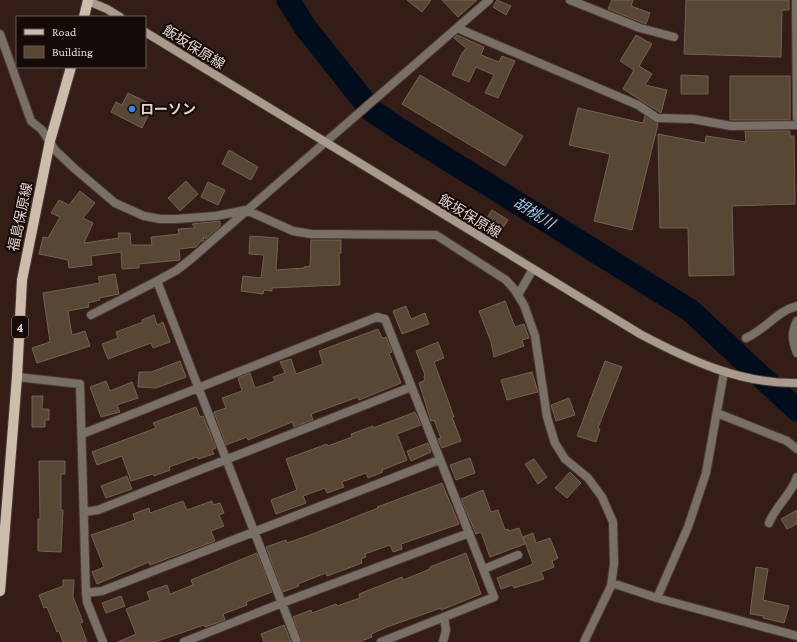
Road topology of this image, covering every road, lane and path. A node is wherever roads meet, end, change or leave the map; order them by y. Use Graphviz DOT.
graph roads {
  1 [pos="88,0"];
  2 [pos="489,0"];
  3 [pos="570,0"];
  4 [pos="796,0"];
  5 [pos="84,16"];
  6 [pos="119,16"];
  7 [pos="457,28"];
  8 [pos="146,33"];
  9 [pos="0,34"];
  10 [pos="674,37"];
  11 [pos="71,68"];
  12 [pos="797,118"];
  13 [pos="797,125"];
  14 [pos="50,141"];
  15 [pos="324,143"];
  16 [pos="246,210"];
  17 [pos="533,269"];
  18 [pos="157,281"];
  19 [pos="518,295"];
  20 [pos="797,306"];
  21 [pos="91,315"];
  22 [pos="797,321"];
  23 [pos="746,338"];
  24 [pos="797,353"];
  25 [pos="726,373"];
  26 [pos="17,377"];
  27 [pos="797,383"];
  28 [pos="411,387"];
  29 [pos="198,388"];
  30 [pos="717,413"];
  31 [pos="82,434"];
  32 [pos="797,449"];
  33 [pos="226,460"];
  34 [pos="439,460"];
  35 [pos="797,477"];
  36 [pos="84,512"];
  37 [pos="769,523"];
  38 [pos="254,532"];
  39 [pos="469,533"];
  40 [pos="518,555"];
  41 [pos="484,569"];
  42 [pos="612,583"];
  43 [pos="0,591"];
  44 [pos="86,593"];
  45 [pos="657,598"];
  46 [pos="282,603"];
  47 [pos="444,617"];
  48 [pos="797,636"];
  49 [pos="103,642"];
  50 [pos="184,642"];
  51 [pos="297,642"];
  52 [pos="381,642"];
  53 [pos="443,642"];
  54 [pos="584,642"];
  1 -- 5 [label="main road"];
  1 -- 6 [label="main road"];
  2 -- 7 [label="street"];
  3 -- 10 [label="street"];
  4 -- 12 [label="street"];
  7 -- 13 [label="street"];
  7 -- 15 [label="street"];
  8 -- 15 [label="main road, 飯坂保原線"];
  9 -- 14 [label="street"];
  11 -- 14 [label="main road, 福島保原線 / 4"];
  14 -- 16 [label="street"];
  14 -- 26 [label="main road, 福島保原線 / 4"];
  15 -- 16 [label="street"];
  15 -- 17 [label="main road, 飯坂保原線"];
  16 -- 18 [label="street"];
  16 -- 19 [label="street"];
  17 -- 19 [label="street"];
  17 -- 25 [label="main road, 飯坂保原線"];
  18 -- 21 [label="street"];
  18 -- 29 [label="street"];
  19 -- 42 [label="street"];
  20 -- 23 [label="street"];
  22 -- 24 [label="street"];
  25 -- 27 [label="main road, 飯坂保原線"];
  25 -- 30 [label="street"];
  26 -- 31 [label="street"];
  26 -- 43 [label="main road, 福島保原線 / 4"];
  28 -- 29 [label="street"];
  28 -- 33 [label="street"];
  28 -- 34 [label="street"];
  29 -- 31 [label="street"];
  29 -- 33 [label="street"];
  30 -- 32 [label="street"];
  30 -- 45 [label="street"];
  31 -- 36 [label="street"];
  33 -- 36 [label="street"];
  33 -- 38 [label="street"];
  34 -- 38 [label="street"];
  34 -- 39 [label="street"];
  35 -- 37 [label="street"];
  36 -- 44 [label="street"];
  38 -- 44 [label="street"];
  38 -- 46 [label="street"];
  39 -- 41 [label="street"];
  39 -- 46 [label="street"];
  40 -- 41 [label="street"];
  41 -- 47 [label="street"];
  42 -- 45 [label="street"];
  42 -- 54 [label="street"];
  44 -- 49 [label="street"];
  45 -- 48 [label="street"];
  46 -- 50 [label="street"];
  46 -- 51 [label="street"];
  47 -- 52 [label="street"];
  47 -- 53 [label="street"];
}
